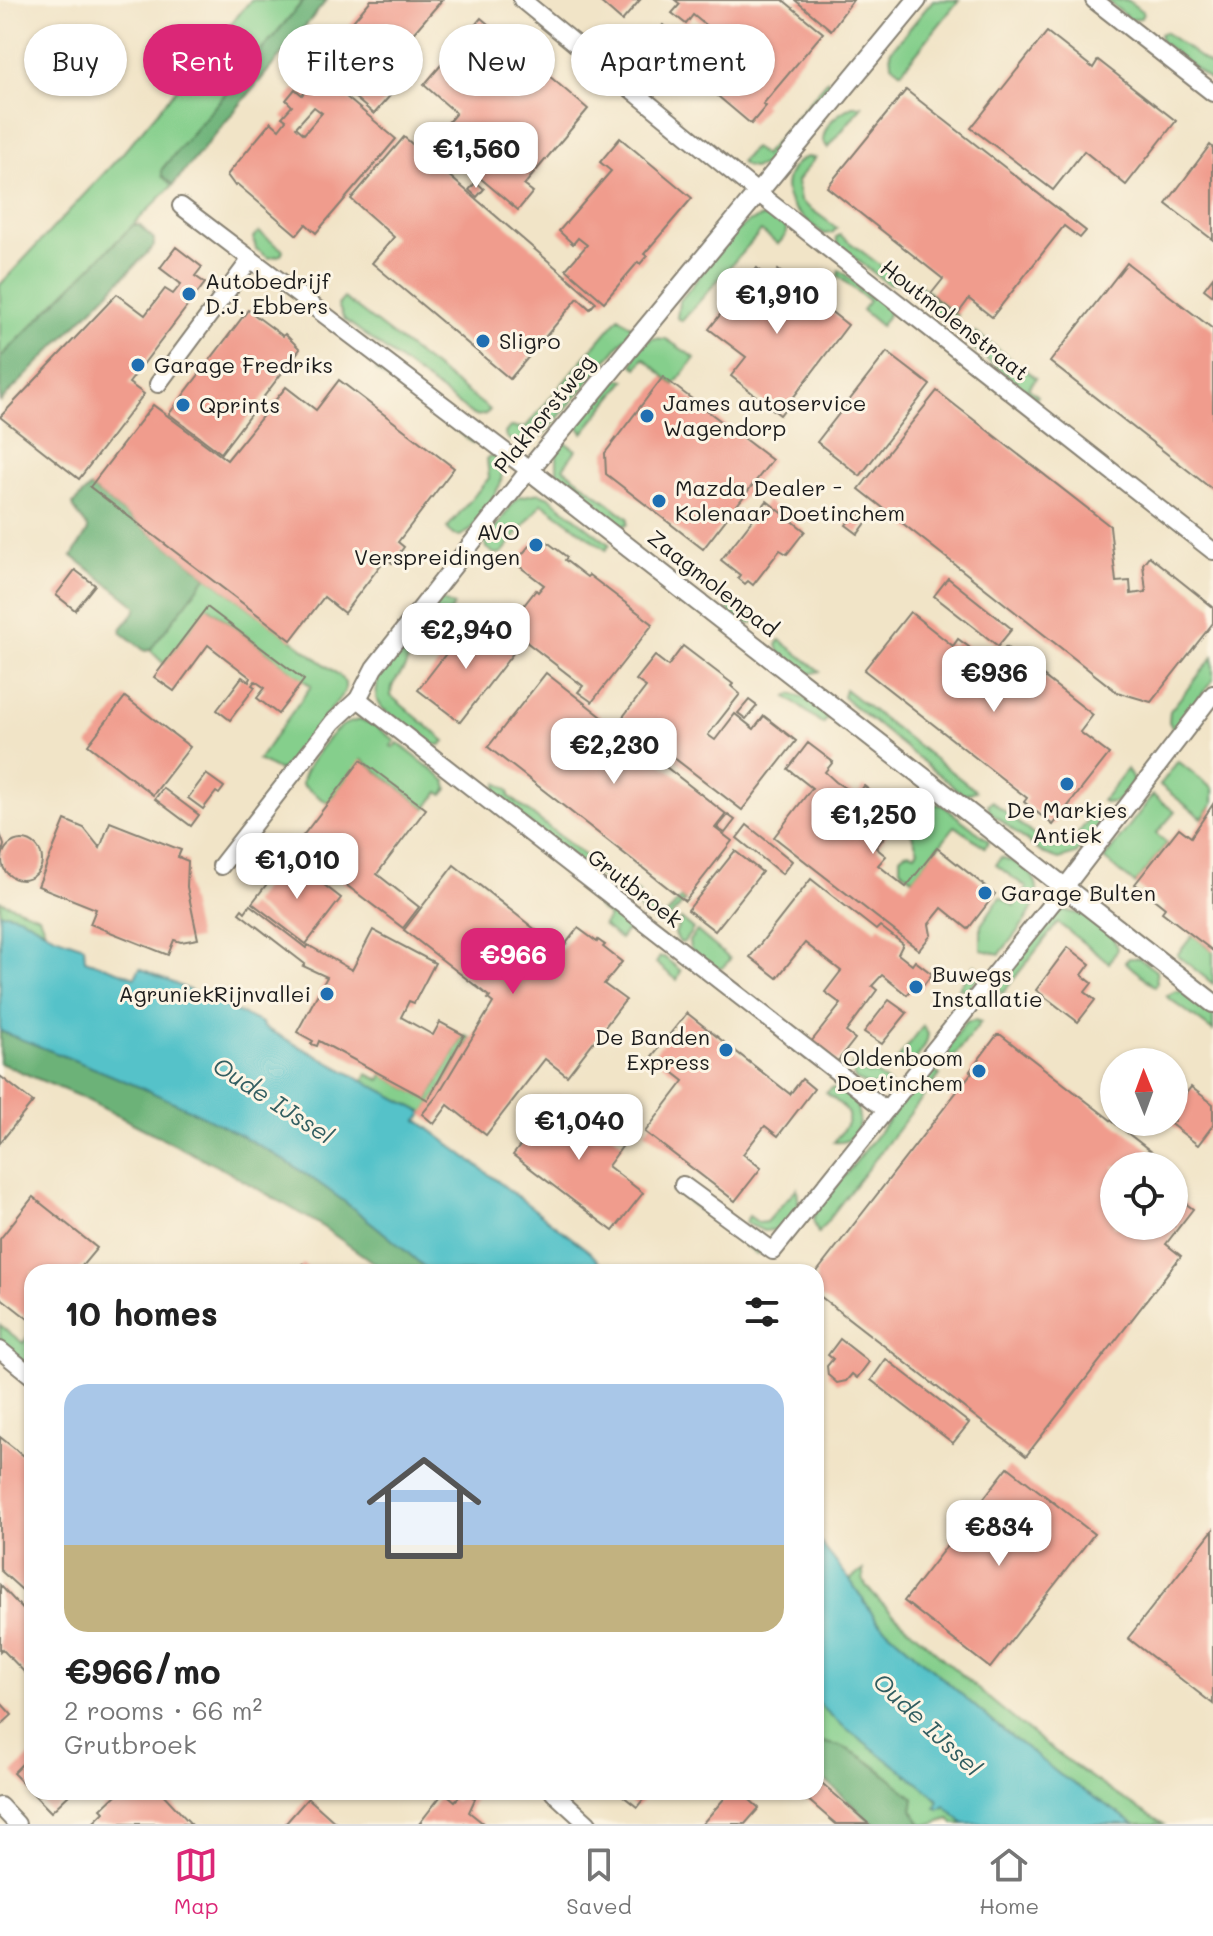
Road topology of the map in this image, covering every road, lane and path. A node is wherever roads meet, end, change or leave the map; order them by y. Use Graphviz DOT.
graph roads {
  1 [pos="522,0"];
  2 [pos="917,0"];
  3 [pos="1094,0"];
  4 [pos="1213,93"];
  5 [pos="758,193"];
  6 [pos="181,206"];
  7 [pos="251,259"];
  8 [pos="158,384"];
  9 [pos="529,470"];
  10 [pos="1213,551"];
  11 [pos="1213,694"];
  12 [pos="358,699"];
  13 [pos="221,866"];
  14 [pos="1065,887"];
  15 [pos="1213,1003"];
  16 [pos="886,1110"];
  17 [pos="683,1185"];
  18 [pos="0,1350"];
  19 [pos="24,1370"];
  20 [pos="562,1800"];
  21 [pos="0,1806"];
  22 [pos="17,1824"];
  23 [pos="588,1824"];
  1 -- 5 [label="street, Houtmolenstraat"];
  2 -- 5 [label="street, Plakhorstweg"];
  3 -- 4 [label="street"];
  5 -- 9 [label="street, Plakhorstweg"];
  5 -- 10 [label="street, Houtmolenstraat"];
  6 -- 7 [label="street, Zaagmolenpad"];
  7 -- 8 [label="street"];
  7 -- 9 [label="street, Zaagmolenpad"];
  9 -- 12 [label="street, Plakhorstweg"];
  9 -- 14 [label="street, Zaagmolenpad"];
  11 -- 14 [label="street"];
  12 -- 13 [label="street, Plakhorstweg"];
  12 -- 16 [label="street, Grutbroek"];
  14 -- 15 [label="street, Zaagmolenpad"];
  14 -- 16 [label="street"];
  16 -- 17 [label="street"];
  18 -- 19 [label="street"];
  20 -- 23 [label="street"];
  21 -- 22 [label="street"];
}
